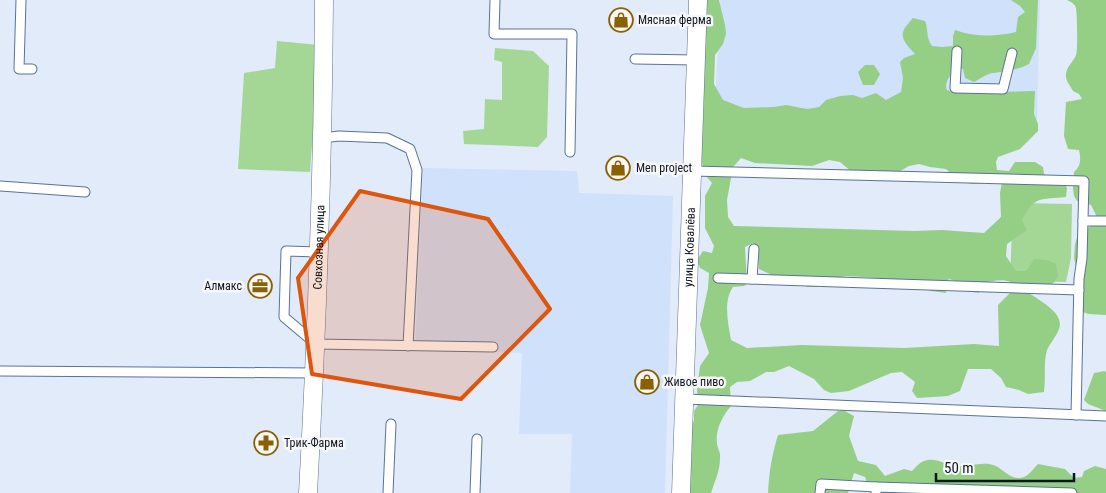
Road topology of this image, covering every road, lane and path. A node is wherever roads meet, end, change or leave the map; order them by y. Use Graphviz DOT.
graph roads {
  1 [pos="21,0"];
  2 [pos="324,0"];
  3 [pos="495,0"];
  4 [pos="698,0"];
  5 [pos="957,52"];
  6 [pos="1012,53"];
  7 [pos="635,59"];
  8 [pos="696,60"];
  9 [pos="32,69"];
  10 [pos="323,138"];
  11 [pos="570,152"];
  12 [pos="692,171"];
  13 [pos="0,186"];
  14 [pos="85,192"];
  15 [pos="1083,221"];
  16 [pos="1106,221"];
  17 [pos="754,249"];
  18 [pos="319,252"];
  19 [pos="718,278"];
  20 [pos="752,279"];
  21 [pos="1079,290"];
  22 [pos="316,344"];
  23 [pos="408,346"];
  24 [pos="493,347"];
  25 [pos="0,371"];
  26 [pos="315,373"];
  27 [pos="685,399"];
  28 [pos="1076,415"];
  29 [pos="1106,416"];
  30 [pos="390,424"];
  31 [pos="477,438"];
  32 [pos="876,490"];
  33 [pos="308,493"];
  34 [pos="388,493"];
  35 [pos="475,493"];
  36 [pos="681,493"];
  37 [pos="820,493"];
  38 [pos="1072,493"];
  1 -- 9 [label="lane"];
  2 -- 10 [label="street, Совхозная улица"];
  3 -- 11 [label="lane"];
  4 -- 8 [label="street, улица Ковалёва"];
  5 -- 6 [label="lane"];
  7 -- 8 [label="lane"];
  8 -- 12 [label="street, улица Ковалёва"];
  10 -- 18 [label="street, Совхозная улица"];
  10 -- 23 [label="lane"];
  12 -- 15 [label="lane"];
  12 -- 27 [label="street, улица Ковалёва"];
  13 -- 14 [label="lane"];
  15 -- 16 [label="lane"];
  15 -- 21 [label="lane"];
  17 -- 20 [label="lane"];
  18 -- 22 [label="street, Совхозная улица"];
  18 -- 22 [label="lane"];
  19 -- 20 [label="lane"];
  20 -- 21 [label="lane"];
  21 -- 28 [label="lane"];
  22 -- 23 [label="lane"];
  22 -- 26 [label="street, Совхозная улица"];
  23 -- 24 [label="lane"];
  25 -- 26 [label="lane"];
  26 -- 33 [label="street, Совхозная улица"];
  27 -- 28 [label="lane"];
  27 -- 36 [label="street, улица Ковалёва"];
  28 -- 29 [label="lane"];
  30 -- 34 [label="lane"];
  31 -- 35 [label="lane"];
  32 -- 37 [label="lane"];
  32 -- 38 [label="lane"];
}
